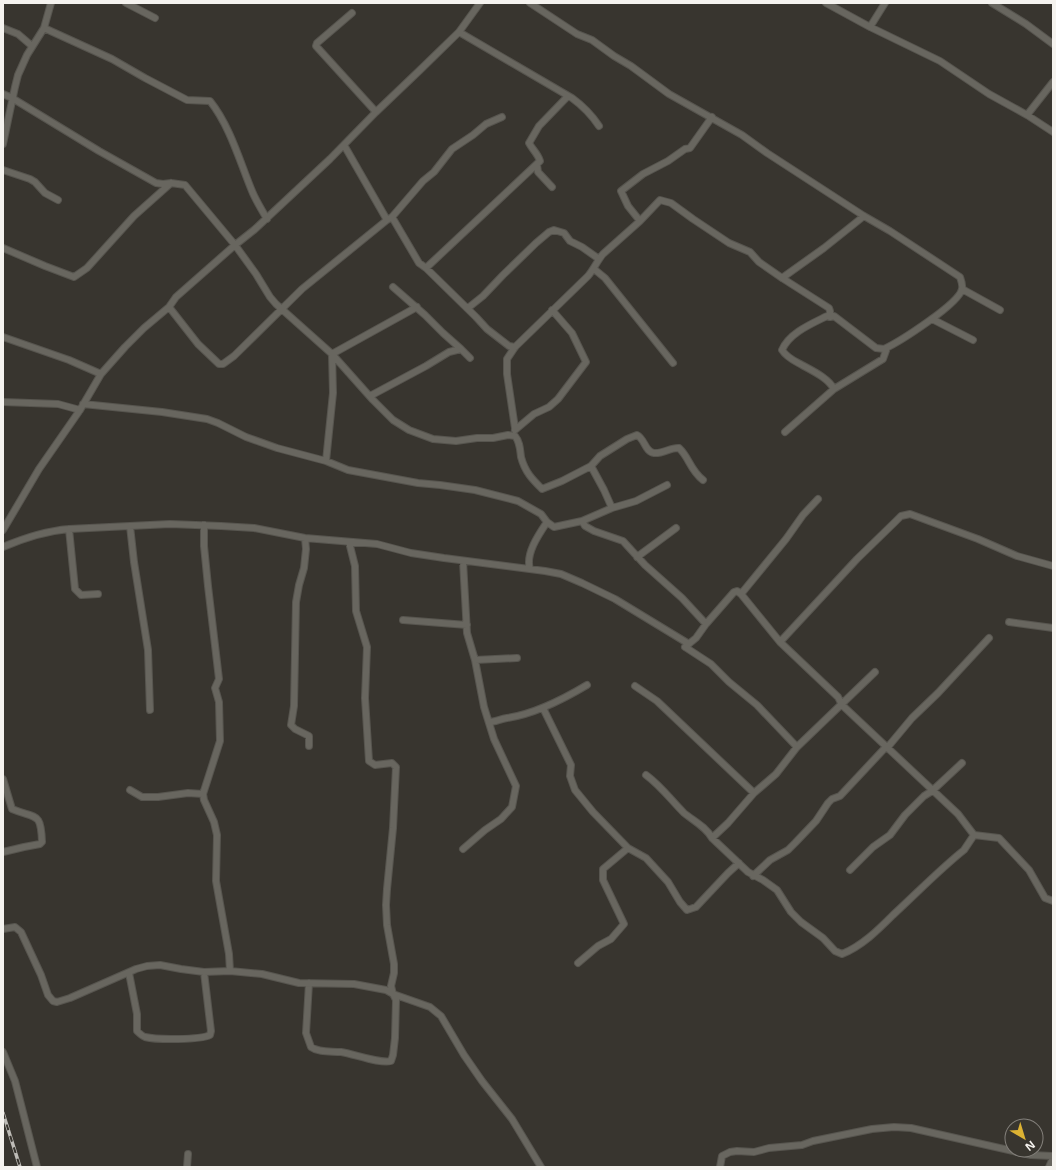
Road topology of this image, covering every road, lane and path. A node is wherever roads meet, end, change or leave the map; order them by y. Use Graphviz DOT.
graph roads {
  1 [pos="51,3"];
  2 [pos="126,3"];
  3 [pos="480,3"];
  4 [pos="530,3"];
  5 [pos="826,3"];
  6 [pos="885,3"];
  7 [pos="992,3"];
  8 [pos="352,13"];
  9 [pos="155,18"];
  10 [pos="870,27"];
  11 [pos="3,28"];
  12 [pos="44,28"];
  13 [pos="459,32"];
  14 [pos="1053,44"];
  15 [pos="32,46"];
  16 [pos="1053,82"];
  17 [pos="3,94"];
  18 [pos="568,96"];
  19 [pos="12,98"];
  20 [pos="376,112"];
  21 [pos="1027,115"];
  22 [pos="502,117"];
  23 [pos="712,117"];
  24 [pos="599,126"];
  25 [pos="1053,132"];
  26 [pos="3,142"];
  27 [pos="344,144"];
  28 [pos="537,165"];
  29 [pos="3,170"];
  30 [pos="170,183"];
  31 [pos="552,187"];
  32 [pos="58,200"];
  33 [pos="864,216"];
  34 [pos="267,219"];
  35 [pos="390,219"];
  36 [pos="640,221"];
  37 [pos="235,245"];
  38 [pos="3,248"];
  39 [pos="599,259"];
  40 [pos="426,268"];
  41 [pos="594,269"];
  42 [pos="782,278"];
  43 [pos="393,287"];
  44 [pos="962,289"];
  45 [pos="169,307"];
  46 [pos="417,307"];
  47 [pos="468,308"];
  48 [pos="282,309"];
  49 [pos="552,310"];
  50 [pos="1000,310"];
  51 [pos="830,317"];
  52 [pos="932,319"];
  53 [pos="3,337"];
  54 [pos="973,340"];
  55 [pos="515,347"];
  56 [pos="887,348"];
  57 [pos="461,349"];
  58 [pos="332,354"];
  59 [pos="470,358"];
  60 [pos="673,363"];
  61 [pos="101,374"];
  62 [pos="834,389"];
  63 [pos="370,396"];
  64 [pos="3,402"];
  65 [pos="83,404"];
  66 [pos="80,410"];
  67 [pos="515,428"];
  68 [pos="786,432"];
  69 [pos="512,435"];
  70 [pos="326,461"];
  71 [pos="592,466"];
  72 [pos="703,480"];
  73 [pos="667,485"];
  74 [pos="818,499"];
  75 [pos="612,508"];
  76 [pos="582,521"];
  77 [pos="547,522"];
  78 [pos="204,525"];
  79 [pos="130,526"];
  80 [pos="676,528"];
  81 [pos="69,529"];
  82 [pos="3,530"];
  83 [pos="305,538"];
  84 [pos="349,542"];
  85 [pos="3,547"];
  86 [pos="637,557"];
  87 [pos="464,561"];
  88 [pos="1053,566"];
  89 [pos="530,569"];
  90 [pos="98,594"];
  91 [pos="741,594"];
  92 [pos="403,620"];
  93 [pos="1009,622"];
  94 [pos="706,624"];
  95 [pos="467,625"];
  96 [pos="1053,628"];
  97 [pos="989,638"];
  98 [pos="780,642"];
  99 [pos="685,647"];
  100 [pos="517,658"];
  101 [pos="475,660"];
  102 [pos="876,672"];
  103 [pos="586,685"];
  104 [pos="635,686"];
  105 [pos="842,705"];
  106 [pos="543,708"];
  107 [pos="150,710"];
  108 [pos="489,722"];
  109 [pos="309,746"];
  110 [pos="797,747"];
  111 [pos="887,748"];
  112 [pos="962,763"];
  113 [pos="646,775"];
  114 [pos="3,779"];
  115 [pos="130,790"];
  116 [pos="932,791"];
  117 [pos="754,793"];
  118 [pos="203,794"];
  119 [pos="974,835"];
  120 [pos="712,838"];
  121 [pos="628,848"];
  122 [pos="463,849"];
  123 [pos="3,852"];
  124 [pos="739,863"];
  125 [pos="850,870"];
  126 [pos="753,876"];
  127 [pos="1053,901"];
  128 [pos="3,929"];
  129 [pos="578,962"];
  130 [pos="230,971"];
  131 [pos="204,972"];
  132 [pos="129,973"];
  133 [pos="309,983"];
  134 [pos="393,994"];
  135 [pos="3,1052"];
  136 [pos="188,1154"];
  137 [pos="1053,1157"];
  138 [pos="37,1167"];
  139 [pos="187,1167"];
  140 [pos="541,1167"];
  141 [pos="720,1167"];
  142 [pos="1049,1167"];
  1 -- 12 [label="street"];
  2 -- 9 [label="street"];
  3 -- 13 [label="street"];
  4 -- 23 [label="street"];
  5 -- 10 [label="street"];
  6 -- 10 [label="street"];
  7 -- 14 [label="street"];
  8 -- 20 [label="street"];
  10 -- 21 [label="street"];
  11 -- 15 [label="street"];
  12 -- 15 [label="street"];
  12 -- 34 [label="street"];
  13 -- 18 [label="street"];
  13 -- 20 [label="street"];
  15 -- 19 [label="street"];
  16 -- 21 [label="street"];
  17 -- 19 [label="street"];
  18 -- 24 [label="street"];
  18 -- 28 [label="street"];
  19 -- 26 [label="street"];
  19 -- 30 [label="street"];
  20 -- 27 [label="street"];
  21 -- 25 [label="street"];
  22 -- 35 [label="street"];
  23 -- 33 [label="street"];
  23 -- 36 [label="street"];
  27 -- 34 [label="street"];
  27 -- 35 [label="street"];
  28 -- 31 [label="street"];
  28 -- 40 [label="street"];
  29 -- 32 [label="street"];
  30 -- 37 [label="street"];
  30 -- 38 [label="street"];
  33 -- 42 [label="street"];
  33 -- 44 [label="street"];
  34 -- 37 [label="street"];
  35 -- 40 [label="street"];
  35 -- 48 [label="street"];
  36 -- 39 [label="street"];
  36 -- 42 [label="street"];
  37 -- 45 [label="street"];
  37 -- 48 [label="street"];
  39 -- 41 [label="street"];
  39 -- 47 [label="street"];
  40 -- 47 [label="street"];
  41 -- 49 [label="street"];
  41 -- 60 [label="street"];
  42 -- 51 [label="street"];
  43 -- 46 [label="street"];
  44 -- 50 [label="street"];
  44 -- 52 [label="street"];
  45 -- 48 [label="street"];
  45 -- 61 [label="street"];
  46 -- 57 [label="street"];
  46 -- 58 [label="street"];
  47 -- 55 [label="street"];
  48 -- 58 [label="street"];
  49 -- 55 [label="street"];
  49 -- 67 [label="street"];
  51 -- 56 [label="street"];
  51 -- 62 [label="street"];
  52 -- 54 [label="street"];
  52 -- 56 [label="street"];
  53 -- 61 [label="street"];
  55 -- 67 [label="street"];
  56 -- 62 [label="street"];
  57 -- 59 [label="street"];
  57 -- 63 [label="street"];
  58 -- 63 [label="street"];
  58 -- 70 [label="street"];
  61 -- 65 [label="street"];
  62 -- 68 [label="street"];
  63 -- 69 [label="street"];
  64 -- 66 [label="street"];
  65 -- 66 [label="street"];
  65 -- 70 [label="street"];
  66 -- 82 [label="street"];
  67 -- 69 [label="street"];
  69 -- 71 [label="street"];
  70 -- 77 [label="street"];
  71 -- 72 [label="street"];
  71 -- 75 [label="street"];
  73 -- 75 [label="street"];
  74 -- 91 [label="street"];
  75 -- 76 [label="street"];
  76 -- 77 [label="street"];
  76 -- 86 [label="street"];
  77 -- 89 [label="street"];
  78 -- 79 [label="street"];
  78 -- 83 [label="street"];
  78 -- 118 [label="street"];
  79 -- 81 [label="street"];
  79 -- 107 [label="street"];
  80 -- 86 [label="street"];
  81 -- 85 [label="street"];
  81 -- 90 [label="street"];
  83 -- 84 [label="street"];
  83 -- 109 [label="street"];
  84 -- 87 [label="street"];
  84 -- 134 [label="street"];
  86 -- 94 [label="street"];
  87 -- 89 [label="street"];
  87 -- 95 [label="street"];
  88 -- 98 [label="street"];
  89 -- 99 [label="street"];
  91 -- 94 [label="street"];
  91 -- 98 [label="street"];
  92 -- 95 [label="street"];
  93 -- 96 [label="street"];
  94 -- 99 [label="street"];
  95 -- 101 [label="street"];
  97 -- 111 [label="street"];
  98 -- 105 [label="street"];
  99 -- 110 [label="street"];
  100 -- 101 [label="street"];
  101 -- 108 [label="street"];
  102 -- 105 [label="street"];
  103 -- 106 [label="street"];
  104 -- 117 [label="street"];
  105 -- 110 [label="street"];
  105 -- 111 [label="street"];
  106 -- 108 [label="street"];
  106 -- 121 [label="street"];
  108 -- 122 [label="street"];
  110 -- 117 [label="street"];
  111 -- 116 [label="street"];
  111 -- 126 [label="street"];
  112 -- 116 [label="street"];
  113 -- 120 [label="street"];
  114 -- 123 [label="street"];
  115 -- 118 [label="street"];
  116 -- 119 [label="street"];
  116 -- 125 [label="street"];
  117 -- 120 [label="street"];
  118 -- 130 [label="street"];
  119 -- 126 [label="street"];
  119 -- 127 [label="street"];
  120 -- 124 [label="street"];
  121 -- 124 [label="street"];
  121 -- 129 [label="street"];
  124 -- 126 [label="street"];
  128 -- 132 [label="street"];
  130 -- 131 [label="street"];
  130 -- 133 [label="street"];
  131 -- 132 [label="street"];
  131 -- 132 [label="street"];
  133 -- 134 [label="street"];
  133 -- 134 [label="street"];
  134 -- 140 [label="street"];
  135 -- 138 [label="street"];
  136 -- 139 [label="street"];
  137 -- 141 [label="street"];
  137 -- 142 [label="street"];
}
